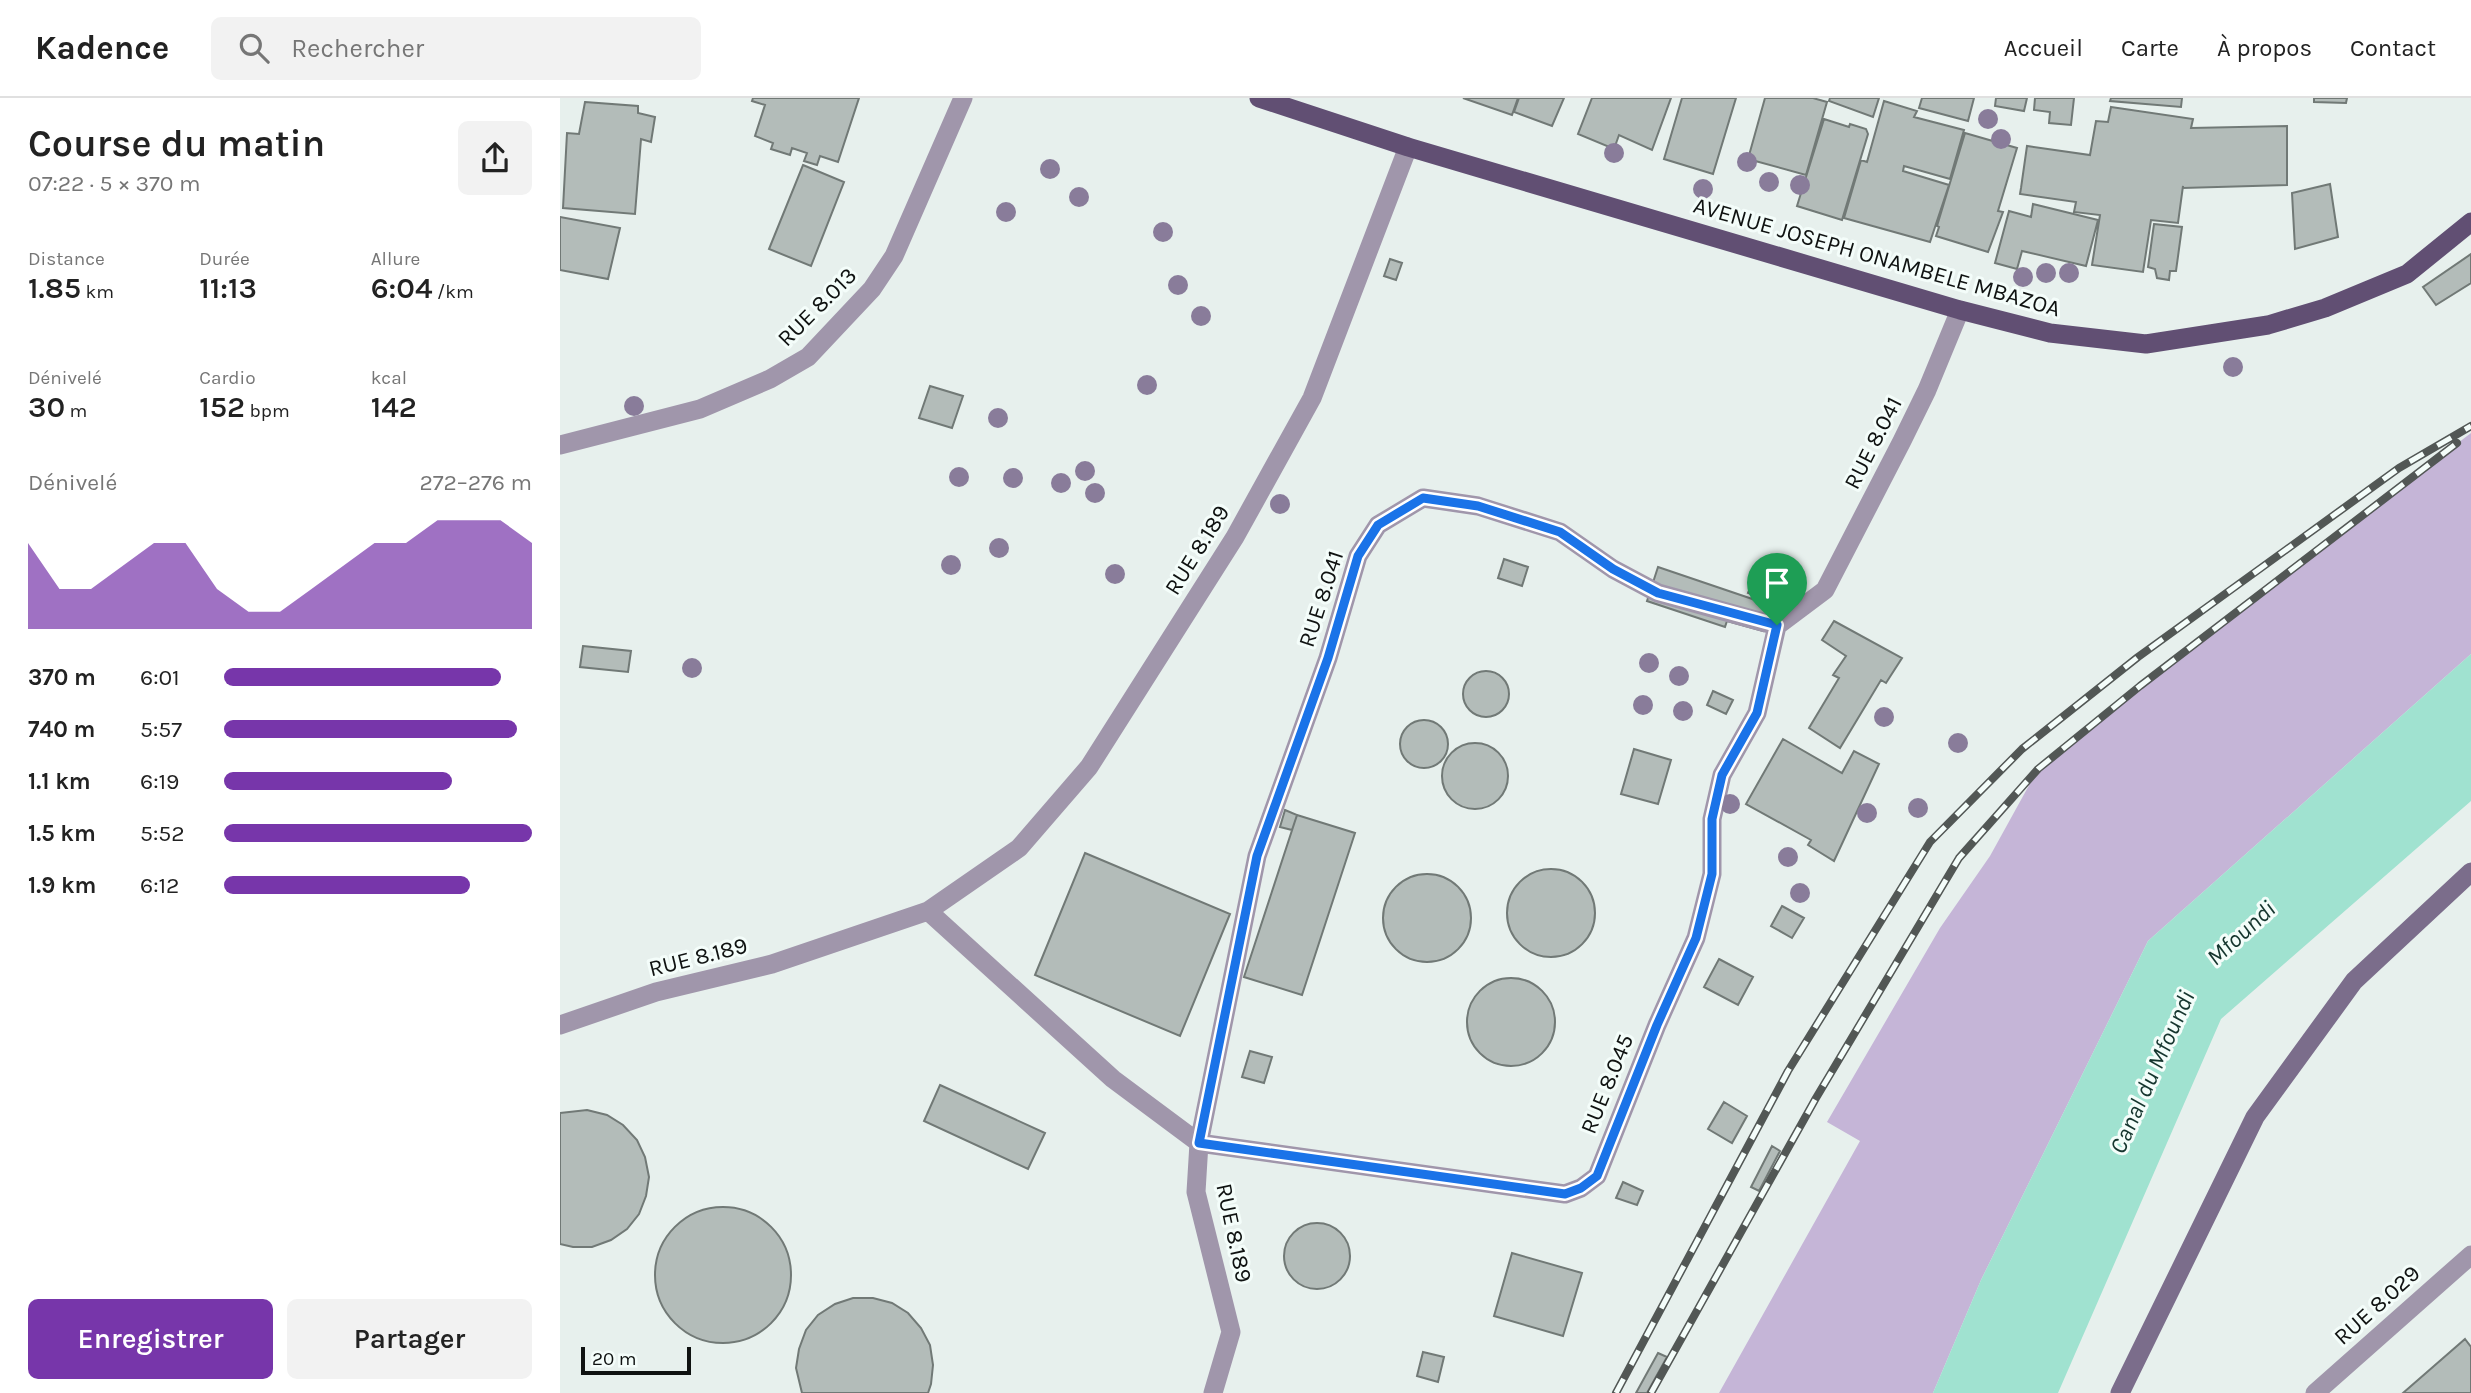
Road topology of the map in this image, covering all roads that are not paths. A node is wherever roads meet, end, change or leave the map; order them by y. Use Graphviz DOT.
graph roads {
  1 [pos="963,98"];
  2 [pos="1259,98"];
  3 [pos="1408,147"];
  4 [pos="2471,222"];
  5 [pos="1960,310"];
  6 [pos="560,445"];
  7 [pos="1777,625"];
  8 [pos="2471,872"];
  9 [pos="928,911"];
  10 [pos="560,1025"];
  11 [pos="1199,1143"];
  12 [pos="2471,1255"];
  13 [pos="1213,1393"];
  14 [pos="2120,1393"];
  15 [pos="2315,1393"];
  1 -- 6 [label="street, RUE 8.013"];
  2 -- 3 [label="main road, AVENUE JOSEPH ONAMBELE MBAZOA"];
  3 -- 5 [label="main road, AVENUE JOSEPH ONAMBELE MBAZOA"];
  3 -- 9 [label="street, RUE 8.189"];
  4 -- 5 [label="main road, AVENUE JOSEPH ONAMBELE MBAZOA"];
  5 -- 7 [label="street, RUE 8.041"];
  7 -- 11 [label="street, RUE 8.045"];
  7 -- 11 [label="street, RUE 8.041"];
  8 -- 14 [label="main road"];
  9 -- 10 [label="street, RUE 8.189"];
  9 -- 11 [label="street"];
  11 -- 13 [label="street, RUE 8.189"];
  12 -- 15 [label="street, RUE 8.029"];
}
